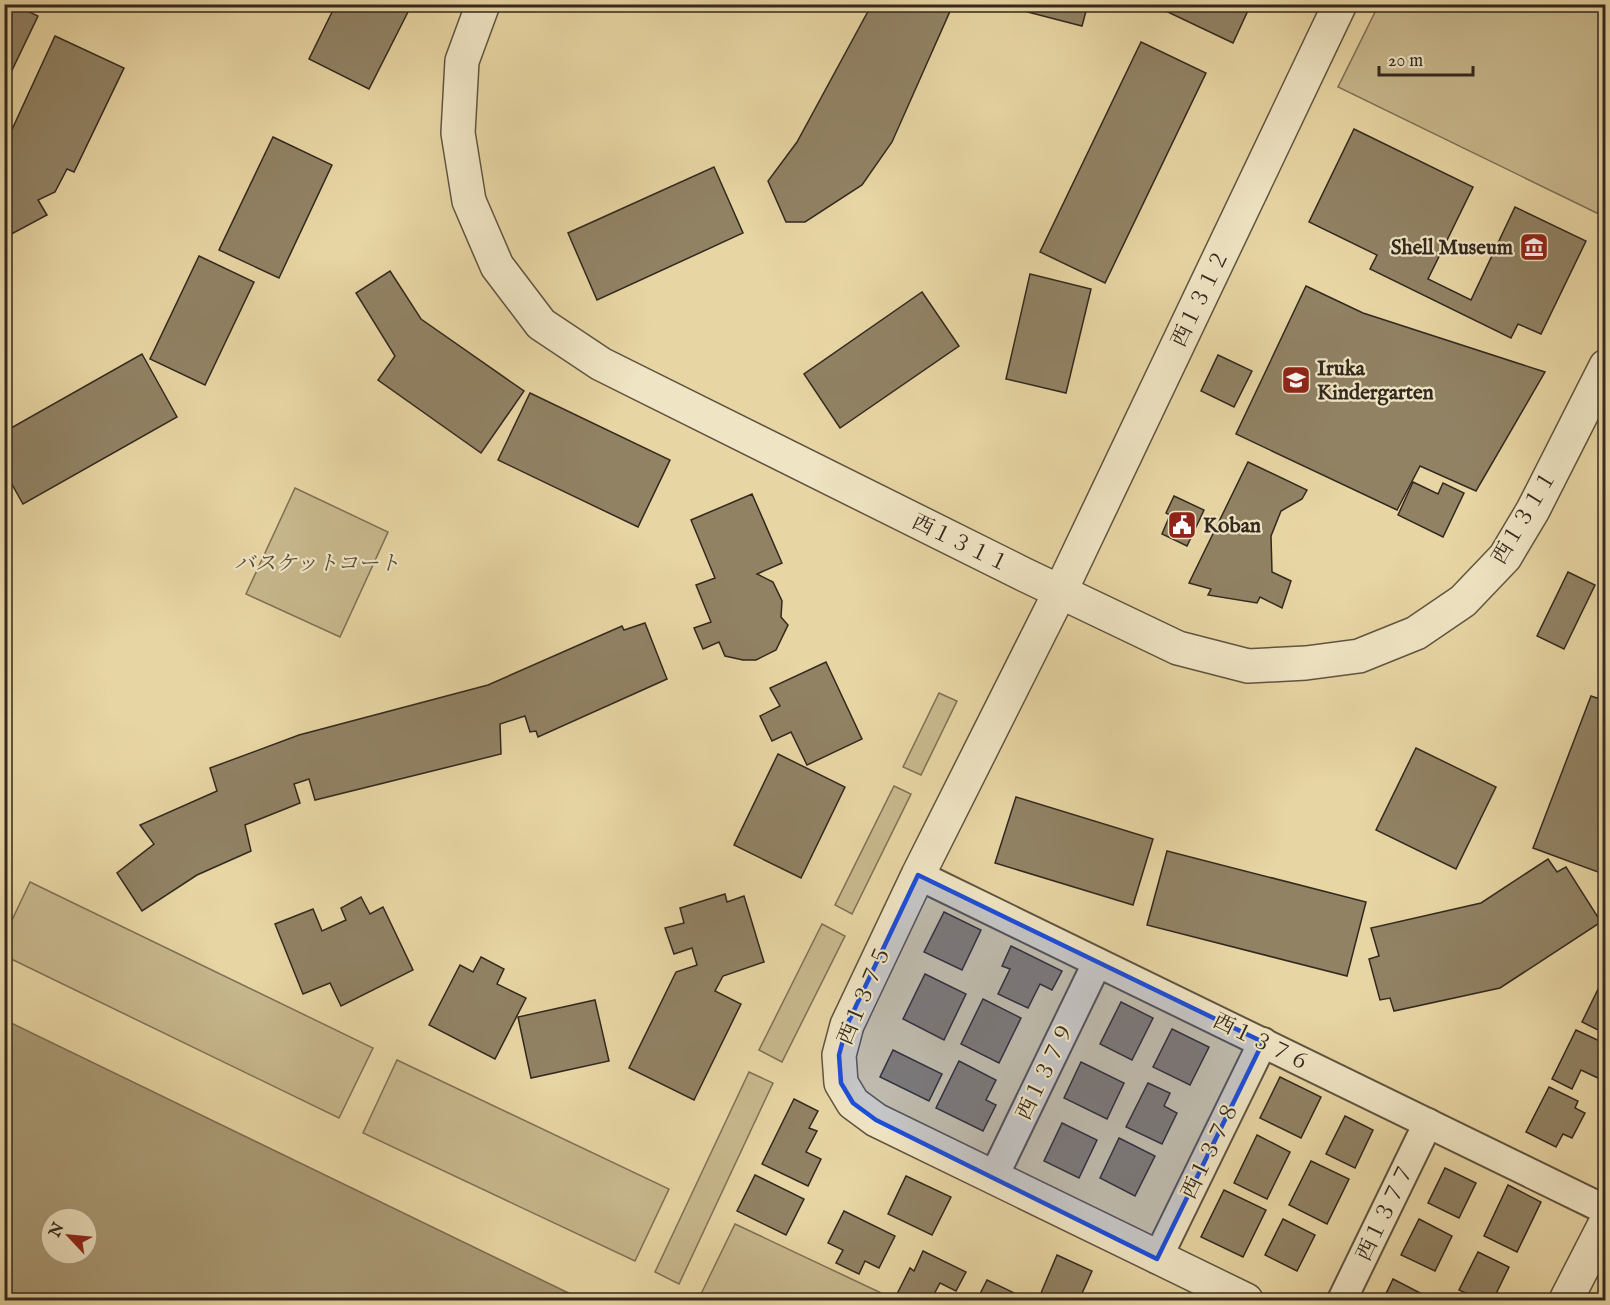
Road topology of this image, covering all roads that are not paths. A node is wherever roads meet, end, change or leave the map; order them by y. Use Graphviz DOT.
graph roads {
  1 [pos="483,4"];
  2 [pos="1340,4"];
  3 [pos="1605,366"];
  4 [pos="1060,592"];
  5 [pos="918,875"];
  6 [pos="1097,963"];
  7 [pos="1263,1042"];
  8 [pos="1428,1123"];
  9 [pos="993,1178"];
  10 [pos="1605,1210"];
  11 [pos="1605,1222"];
  12 [pos="1157,1258"];
  13 [pos="1246,1300"];
  14 [pos="1342,1300"];
  15 [pos="1566,1300"];
  1 -- 4 [label="street, 西１３１１"];
  2 -- 4 [label="street, 西１３１２"];
  3 -- 4 [label="street, 西１３１１"];
  4 -- 5 [label="street, 西１３７５"];
  5 -- 6 [label="street, 西１３７６"];
  5 -- 9 [label="street, 西１３７５"];
  6 -- 7 [label="street, 西１３７６"];
  6 -- 9 [label="street, 西１３７９"];
  7 -- 8 [label="street, 西１３７６"];
  7 -- 12 [label="street, 西１３７８"];
  8 -- 10 [label="street, 西１３７６"];
  8 -- 14 [label="street, 西１３７７"];
  9 -- 12 [label="street, 西１３７５"];
  11 -- 15 [label="street"];
  12 -- 13 [label="street, 西１３７５"];
}
